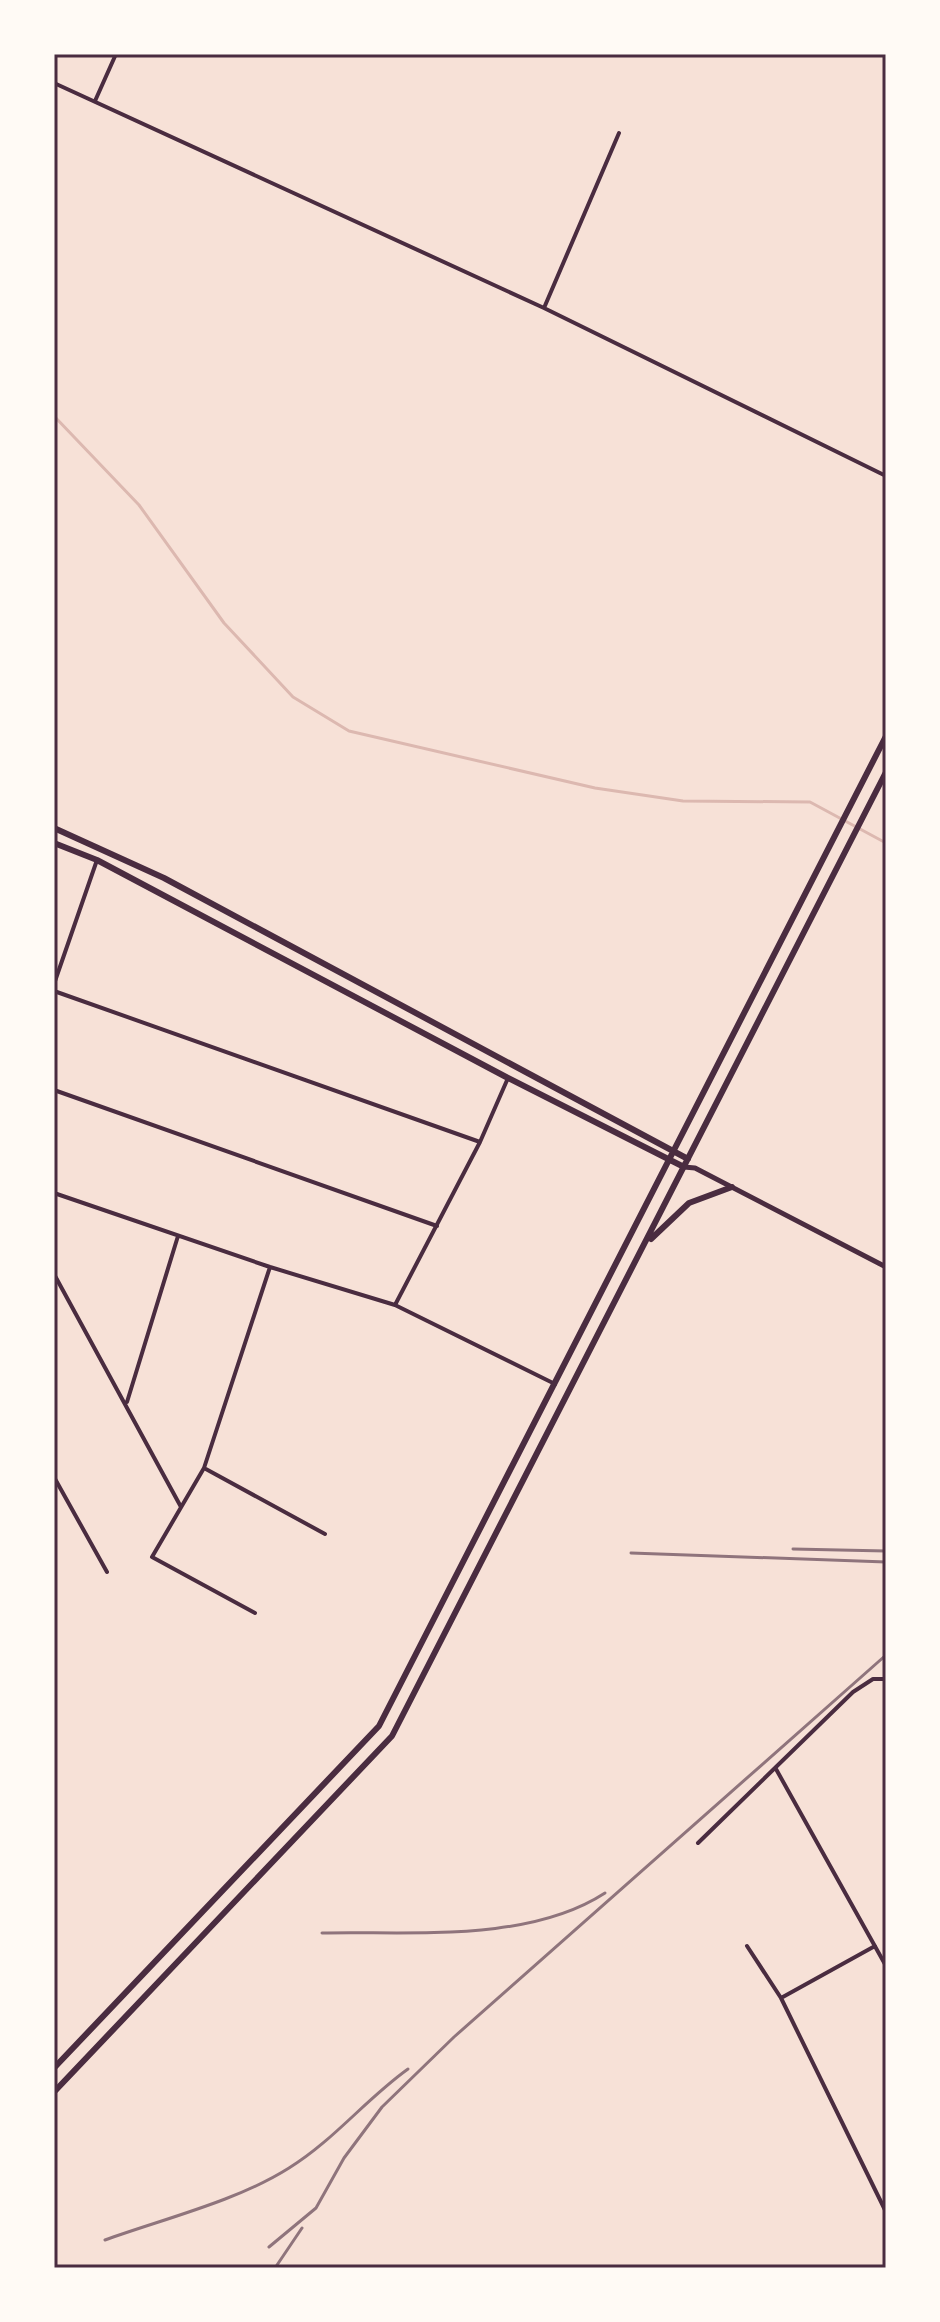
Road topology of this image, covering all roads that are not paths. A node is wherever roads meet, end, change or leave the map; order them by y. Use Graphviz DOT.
graph roads {
  1 [pos="116,54"];
  2 [pos="54,83"];
  3 [pos="95,101"];
  4 [pos="619,133"];
  5 [pos="544,308"];
  6 [pos="886,476"];
  7 [pos="886,736"];
  8 [pos="886,772"];
  9 [pos="54,828"];
  10 [pos="54,843"];
  11 [pos="97,860"];
  12 [pos="54,984"];
  13 [pos="54,991"];
  14 [pos="508,1078"];
  15 [pos="54,1090"];
  16 [pos="480,1142"];
  17 [pos="674,1151"];
  18 [pos="688,1159"];
  19 [pos="669,1161"];
  20 [pos="684,1167"];
  21 [pos="695,1168"];
  22 [pos="732,1187"];
  23 [pos="54,1193"];
  24 [pos="437,1226"];
  25 [pos="178,1236"];
  26 [pos="646,1245"];
  27 [pos="270,1267"];
  28 [pos="886,1267"];
  29 [pos="54,1274"];
  30 [pos="395,1305"];
  31 [pos="556,1384"];
  32 [pos="126,1404"];
  33 [pos="204,1468"];
  34 [pos="54,1477"];
  35 [pos="182,1507"];
  36 [pos="325,1534"];
  37 [pos="107,1572"];
  38 [pos="255,1613"];
  39 [pos="886,1679"];
  40 [pos="886,1718"];
  41 [pos="886,1758"];
  42 [pos="776,1769"];
  43 [pos="698,1843"];
  44 [pos="189,1924"];
  45 [pos="201,1934"];
  46 [pos="747,1946"];
  47 [pos="875,1946"];
  48 [pos="886,1966"];
  49 [pos="781,1998"];
  50 [pos="54,2068"];
  51 [pos="54,2092"];
  52 [pos="886,2212"];
  1 -- 3 [label="street"];
  2 -- 3 [label="street"];
  3 -- 5 [label="street"];
  4 -- 5 [label="street"];
  5 -- 6 [label="street"];
  7 -- 17 [label="main road"];
  8 -- 18 [label="main road"];
  9 -- 17 [label="main road"];
  10 -- 11 [label="main road"];
  11 -- 12 [label="street"];
  11 -- 14 [label="main road"];
  13 -- 16 [label="street"];
  14 -- 16 [label="street"];
  14 -- 19 [label="main road"];
  15 -- 24 [label="street"];
  16 -- 24 [label="street"];
  17 -- 18 [label="main road"];
  17 -- 19 [label="main road"];
  18 -- 20 [label="main road"];
  18 -- 21 [label="street"];
  19 -- 20 [label="main road"];
  19 -- 31 [label="main road"];
  20 -- 21 [label="street"];
  20 -- 26 [label="main road"];
  21 -- 22 [label="street"];
  22 -- 26 [label="main road"];
  22 -- 28 [label="street"];
  23 -- 25 [label="street"];
  24 -- 30 [label="street"];
  25 -- 27 [label="street"];
  25 -- 32 [label="street"];
  26 -- 45 [label="main road"];
  27 -- 30 [label="street"];
  27 -- 33 [label="street"];
  29 -- 32 [label="street"];
  30 -- 31 [label="street"];
  31 -- 44 [label="main road"];
  32 -- 35 [label="street"];
  33 -- 35 [label="street"];
  33 -- 36 [label="street"];
  34 -- 37 [label="street"];
  35 -- 38 [label="street"];
  39 -- 42 [label="street"];
  40 -- 41 [label="street"];
  42 -- 43 [label="street"];
  42 -- 47 [label="street"];
  44 -- 45 [label="main road"];
  44 -- 50 [label="main road"];
  45 -- 51 [label="main road"];
  46 -- 49 [label="street"];
  47 -- 48 [label="street"];
  47 -- 49 [label="street"];
  49 -- 52 [label="street"];
}
